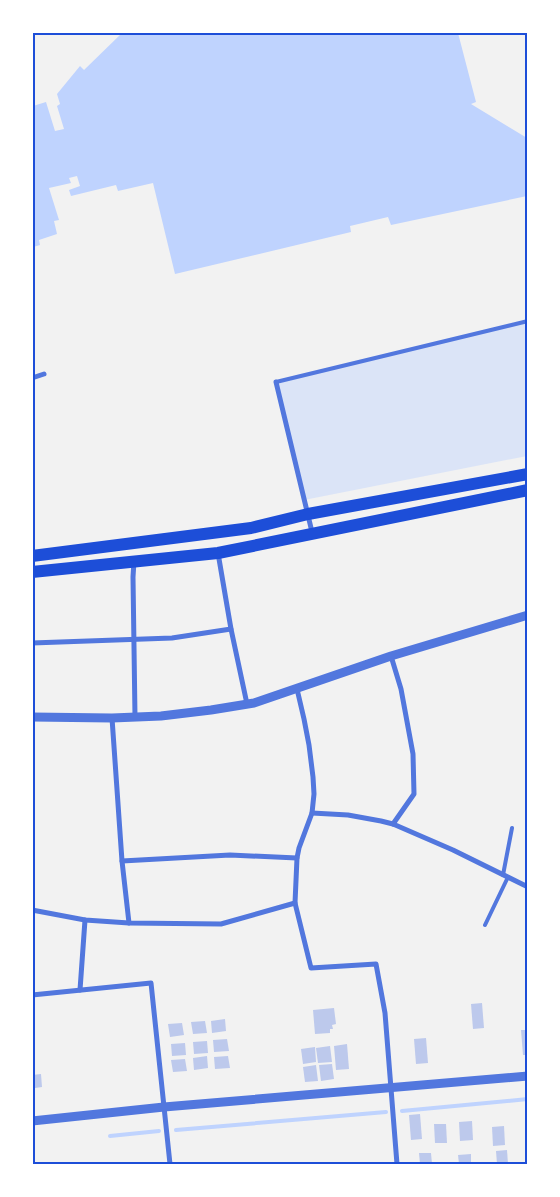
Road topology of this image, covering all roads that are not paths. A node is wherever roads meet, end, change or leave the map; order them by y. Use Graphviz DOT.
graph roads {
  1 [pos="528,321"];
  2 [pos="44,374"];
  3 [pos="32,378"];
  4 [pos="276,382"];
  5 [pos="528,474"];
  6 [pos="528,490"];
  7 [pos="308,514"];
  8 [pos="312,534"];
  9 [pos="218,553"];
  10 [pos="32,556"];
  11 [pos="134,561"];
  12 [pos="32,572"];
  13 [pos="528,615"];
  14 [pos="231,629"];
  15 [pos="134,640"];
  16 [pos="32,643"];
  17 [pos="391,656"];
  18 [pos="297,689"];
  19 [pos="247,704"];
  20 [pos="32,717"];
  21 [pos="135,717"];
  22 [pos="112,718"];
  23 [pos="312,813"];
  24 [pos="393,824"];
  25 [pos="512,828"];
  26 [pos="297,858"];
  27 [pos="122,861"];
  28 [pos="505,876"];
  29 [pos="528,887"];
  30 [pos="295,903"];
  31 [pos="32,910"];
  32 [pos="85,920"];
  33 [pos="129,923"];
  34 [pos="486,925"];
  35 [pos="80,990"];
  36 [pos="32,995"];
  37 [pos="528,1076"];
  38 [pos="390,1088"];
  39 [pos="164,1107"];
  40 [pos="32,1121"];
  41 [pos="170,1164"];
  42 [pos="397,1164"];
  1 -- 4 [label="lane"];
  2 -- 3 [label="street"];
  4 -- 7 [label="street"];
  5 -- 7 [label="main road"];
  6 -- 8 [label="main road"];
  7 -- 8 [label="street"];
  7 -- 10 [label="main road"];
  8 -- 9 [label="main road"];
  9 -- 11 [label="main road"];
  9 -- 14 [label="street"];
  11 -- 12 [label="main road"];
  11 -- 15 [label="street"];
  13 -- 17 [label="street"];
  14 -- 15 [label="street"];
  14 -- 19 [label="street"];
  15 -- 16 [label="street"];
  15 -- 21 [label="street"];
  17 -- 18 [label="street"];
  17 -- 24 [label="street"];
  18 -- 19 [label="street"];
  18 -- 23 [label="street"];
  19 -- 21 [label="street"];
  20 -- 22 [label="street"];
  21 -- 22 [label="street"];
  22 -- 27 [label="street"];
  23 -- 24 [label="street"];
  23 -- 26 [label="street"];
  24 -- 28 [label="street"];
  25 -- 28 [label="lane"];
  26 -- 27 [label="street"];
  26 -- 30 [label="street"];
  27 -- 33 [label="street"];
  28 -- 29 [label="street"];
  28 -- 34 [label="lane"];
  30 -- 33 [label="street"];
  30 -- 38 [label="street"];
  31 -- 32 [label="street"];
  32 -- 33 [label="street"];
  32 -- 35 [label="street"];
  35 -- 36 [label="street"];
  35 -- 39 [label="street"];
  37 -- 38 [label="street"];
  38 -- 39 [label="street"];
  38 -- 42 [label="street"];
  39 -- 40 [label="street"];
  39 -- 41 [label="street"];
}
